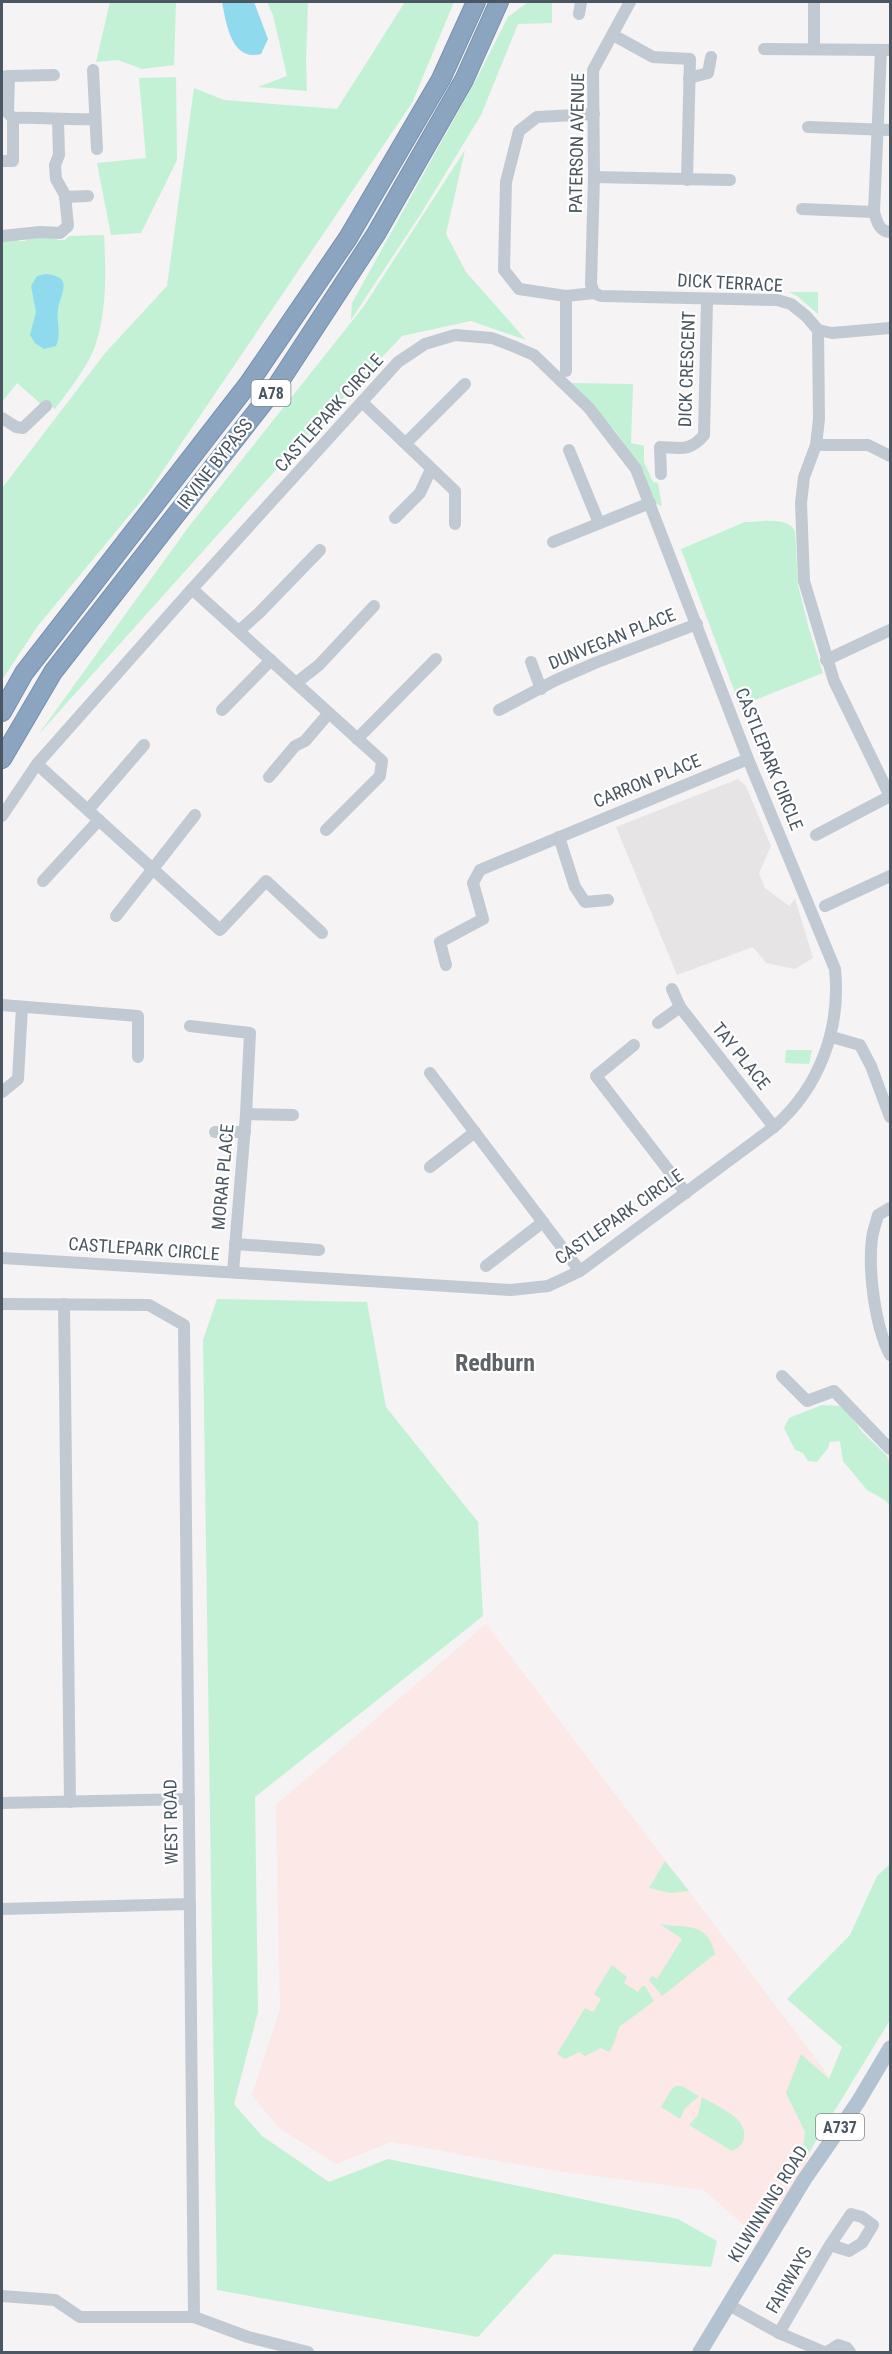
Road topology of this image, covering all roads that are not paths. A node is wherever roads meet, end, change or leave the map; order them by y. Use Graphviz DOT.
graph roads {
  1 [pos="476,2"];
  2 [pos="499,2"];
  3 [pos="630,2"];
  4 [pos="814,2"];
  5 [pos="612,35"];
  6 [pos="764,49"];
  7 [pos="814,49"];
  8 [pos="886,50"];
  9 [pos="711,57"];
  10 [pos="93,70"];
  11 [pos="54,75"];
  12 [pos="5,76"];
  13 [pos="689,78"];
  14 [pos="594,114"];
  15 [pos="13,118"];
  16 [pos="94,119"];
  17 [pos="58,120"];
  18 [pos="808,127"];
  19 [pos="876,130"];
  20 [pos="891,130"];
  21 [pos="97,149"];
  22 [pos="2,161"];
  23 [pos="594,177"];
  24 [pos="687,180"];
  25 [pos="730,180"];
  26 [pos="88,196"];
  27 [pos="65,197"];
  28 [pos="802,209"];
  29 [pos="874,212"];
  30 [pos="891,232"];
  31 [pos="2,236"];
  32 [pos="594,292"];
  33 [pos="566,296"];
  34 [pos="707,300"];
  35 [pos="891,328"];
  36 [pos="818,330"];
  37 [pos="566,371"];
  38 [pos="465,384"];
  39 [pos="362,402"];
  40 [pos="46,406"];
  41 [pos="2,418"];
  42 [pos="406,443"];
  43 [pos="816,445"];
  44 [pos="568,450"];
  45 [pos="891,456"];
  46 [pos="431,469"];
  47 [pos="661,474"];
  48 [pos="650,503"];
  49 [pos="395,518"];
  50 [pos="599,523"];
  51 [pos="455,524"];
  52 [pos="553,542"];
  53 [pos="320,550"];
  54 [pos="192,589"];
  55 [pos="374,606"];
  56 [pos="697,624"];
  57 [pos="891,630"];
  58 [pos="239,632"];
  59 [pos="436,658"];
  60 [pos="271,660"];
  61 [pos="826,660"];
  62 [pos="531,662"];
  63 [pos="296,683"];
  64 [pos="541,689"];
  65 [pos="222,710"];
  66 [pos="499,710"];
  67 [pos="2,712"];
  68 [pos="329,713"];
  69 [pos="357,739"];
  70 [pos="144,746"];
  71 [pos="2,759"];
  72 [pos="748,759"];
  73 [pos="37,764"];
  74 [pos="269,777"];
  75 [pos="891,796"];
  76 [pos="88,810"];
  77 [pos="195,815"];
  78 [pos="2,816"];
  79 [pos="99,820"];
  80 [pos="326,830"];
  81 [pos="816,834"];
  82 [pos="559,837"];
  83 [pos="152,868"];
  84 [pos="891,876"];
  85 [pos="43,881"];
  86 [pos="608,900"];
  87 [pos="825,906"];
  88 [pos="116,916"];
  89 [pos="322,933"];
  90 [pos="446,965"];
  91 [pos="672,989"];
  92 [pos="2,1005"];
  93 [pos="22,1007"];
  94 [pos="680,1007"];
  95 [pos="658,1023"];
  96 [pos="190,1026"];
  97 [pos="832,1037"];
  98 [pos="634,1046"];
  99 [pos="138,1057"];
  100 [pos="430,1073"];
  101 [pos="2,1092"];
  102 [pos="246,1114"];
  103 [pos="293,1115"];
  104 [pos="891,1117"];
  105 [pos="774,1127"];
  106 [pos="215,1132"];
  107 [pos="245,1132"];
  108 [pos="475,1132"];
  109 [pos="430,1167"];
  110 [pos="686,1192"];
  111 [pos="890,1208"];
  112 [pos="543,1221"];
  113 [pos="235,1244"];
  114 [pos="319,1250"];
  115 [pos="2,1258"];
  116 [pos="486,1266"];
  117 [pos="580,1271"];
  118 [pos="233,1272"];
  119 [pos="2,1304"];
  120 [pos="64,1304"];
  121 [pos="891,1355"];
  122 [pos="782,1376"];
  123 [pos="891,1449"];
  124 [pos="189,1799"];
  125 [pos="70,1802"];
  126 [pos="2,1803"];
  127 [pos="190,1904"];
  128 [pos="2,1909"];
  129 [pos="891,2048"];
  130 [pos="830,2245"];
  131 [pos="2,2296"];
  132 [pos="729,2305"];
  133 [pos="194,2317"];
  134 [pos="778,2333"];
  135 [pos="308,2352"];
  136 [pos="700,2352"];
  137 [pos="826,2352"];
  138 [pos="850,2352"];
  1 -- 67 [label="highway, IRVINE BYPASS / A78"];
  2 -- 71 [label="highway, IRVINE BYPASS / A78"];
  3 -- 5 [label="street, PATERSON AVENUE"];
  4 -- 7 [label="street"];
  5 -- 13 [label="street"];
  5 -- 14 [label="street, PATERSON AVENUE"];
  6 -- 7 [label="street"];
  7 -- 8 [label="street"];
  8 -- 19 [label="street"];
  9 -- 13 [label="street"];
  10 -- 16 [label="street"];
  11 -- 12 [label="street"];
  12 -- 15 [label="street"];
  13 -- 24 [label="street"];
  14 -- 23 [label="street, PATERSON AVENUE"];
  14 -- 33 [label="street, DICK TERRACE"];
  15 -- 17 [label="street"];
  15 -- 22 [label="street"];
  16 -- 17 [label="street"];
  16 -- 21 [label="street"];
  17 -- 27 [label="street"];
  18 -- 19 [label="street"];
  19 -- 20 [label="street"];
  19 -- 29 [label="street"];
  23 -- 24 [label="street"];
  23 -- 32 [label="street, PATERSON AVENUE"];
  24 -- 25 [label="street"];
  26 -- 27 [label="street"];
  27 -- 31 [label="street"];
  28 -- 29 [label="street"];
  29 -- 30 [label="street"];
  32 -- 33 [label="street, DICK TERRACE"];
  32 -- 34 [label="street, DICK TERRACE"];
  33 -- 37 [label="street"];
  34 -- 36 [label="street, DICK TERRACE"];
  34 -- 47 [label="street, DICK CRESCENT"];
  35 -- 36 [label="street"];
  36 -- 43 [label="street"];
  38 -- 42 [label="street"];
  39 -- 42 [label="street"];
  39 -- 48 [label="street, CASTLEPARK CIRCLE"];
  39 -- 54 [label="street, CASTLEPARK CIRCLE"];
  40 -- 41 [label="street"];
  42 -- 46 [label="street"];
  43 -- 45 [label="street"];
  43 -- 61 [label="street"];
  44 -- 50 [label="street"];
  46 -- 49 [label="street"];
  46 -- 51 [label="street"];
  48 -- 50 [label="street"];
  48 -- 56 [label="street, CASTLEPARK CIRCLE"];
  50 -- 52 [label="street"];
  53 -- 58 [label="street"];
  54 -- 58 [label="street"];
  54 -- 73 [label="street, CASTLEPARK CIRCLE"];
  55 -- 63 [label="street"];
  56 -- 64 [label="street, DUNVEGAN PLACE"];
  56 -- 72 [label="street, CASTLEPARK CIRCLE"];
  57 -- 61 [label="street"];
  58 -- 60 [label="street"];
  59 -- 69 [label="street"];
  60 -- 63 [label="street"];
  60 -- 65 [label="street"];
  61 -- 75 [label="street"];
  62 -- 64 [label="street, DUNVEGAN PLACE"];
  63 -- 68 [label="street"];
  64 -- 66 [label="street, DUNVEGAN PLACE"];
  68 -- 69 [label="street"];
  68 -- 74 [label="street"];
  69 -- 80 [label="street"];
  70 -- 76 [label="street"];
  72 -- 82 [label="street, CARRON PLACE"];
  72 -- 97 [label="street, CASTLEPARK CIRCLE"];
  73 -- 76 [label="street"];
  73 -- 78 [label="street, CASTLEPARK CIRCLE"];
  75 -- 81 [label="street"];
  76 -- 79 [label="street"];
  77 -- 83 [label="street"];
  79 -- 83 [label="street"];
  79 -- 85 [label="street"];
  82 -- 86 [label="street"];
  82 -- 90 [label="street, CARRON PLACE"];
  83 -- 88 [label="street"];
  83 -- 89 [label="street"];
  84 -- 87 [label="street"];
  91 -- 94 [label="street, TAY PLACE"];
  92 -- 93 [label="street"];
  93 -- 99 [label="street"];
  93 -- 101 [label="street"];
  94 -- 95 [label="street"];
  94 -- 105 [label="street, TAY PLACE"];
  96 -- 102 [label="street, MORAR PLACE"];
  97 -- 104 [label="street"];
  97 -- 105 [label="street, CASTLEPARK CIRCLE"];
  98 -- 110 [label="street"];
  100 -- 108 [label="street"];
  102 -- 103 [label="street, MORAR PLACE"];
  102 -- 107 [label="street, MORAR PLACE"];
  105 -- 110 [label="street, CASTLEPARK CIRCLE"];
  106 -- 107 [label="street"];
  107 -- 113 [label="street, MORAR PLACE"];
  108 -- 109 [label="street"];
  108 -- 112 [label="street"];
  110 -- 117 [label="street, CASTLEPARK CIRCLE"];
  111 -- 121 [label="street"];
  112 -- 116 [label="street"];
  112 -- 117 [label="street"];
  113 -- 114 [label="street, MORAR PLACE"];
  113 -- 118 [label="street, MORAR PLACE"];
  115 -- 118 [label="street, CASTLEPARK CIRCLE"];
  117 -- 118 [label="street, CASTLEPARK CIRCLE"];
  119 -- 120 [label="street"];
  120 -- 124 [label="street, WEST ROAD"];
  120 -- 125 [label="street"];
  122 -- 123 [label="street"];
  124 -- 125 [label="street"];
  124 -- 127 [label="street, WEST ROAD"];
  125 -- 126 [label="street"];
  127 -- 128 [label="street"];
  127 -- 133 [label="street, WEST ROAD"];
  129 -- 132 [label="main road, KILWINNING ROAD / A737"];
  130 -- 134 [label="street, FAIRWAYS"];
  131 -- 133 [label="street"];
  132 -- 134 [label="street, FAIRWAYS"];
  132 -- 136 [label="main road, KILWINNING ROAD / A737"];
  133 -- 135 [label="street"];
  134 -- 137 [label="street, FAIRWAYS"];
  137 -- 138 [label="street, FAIRWAYS"];
}
